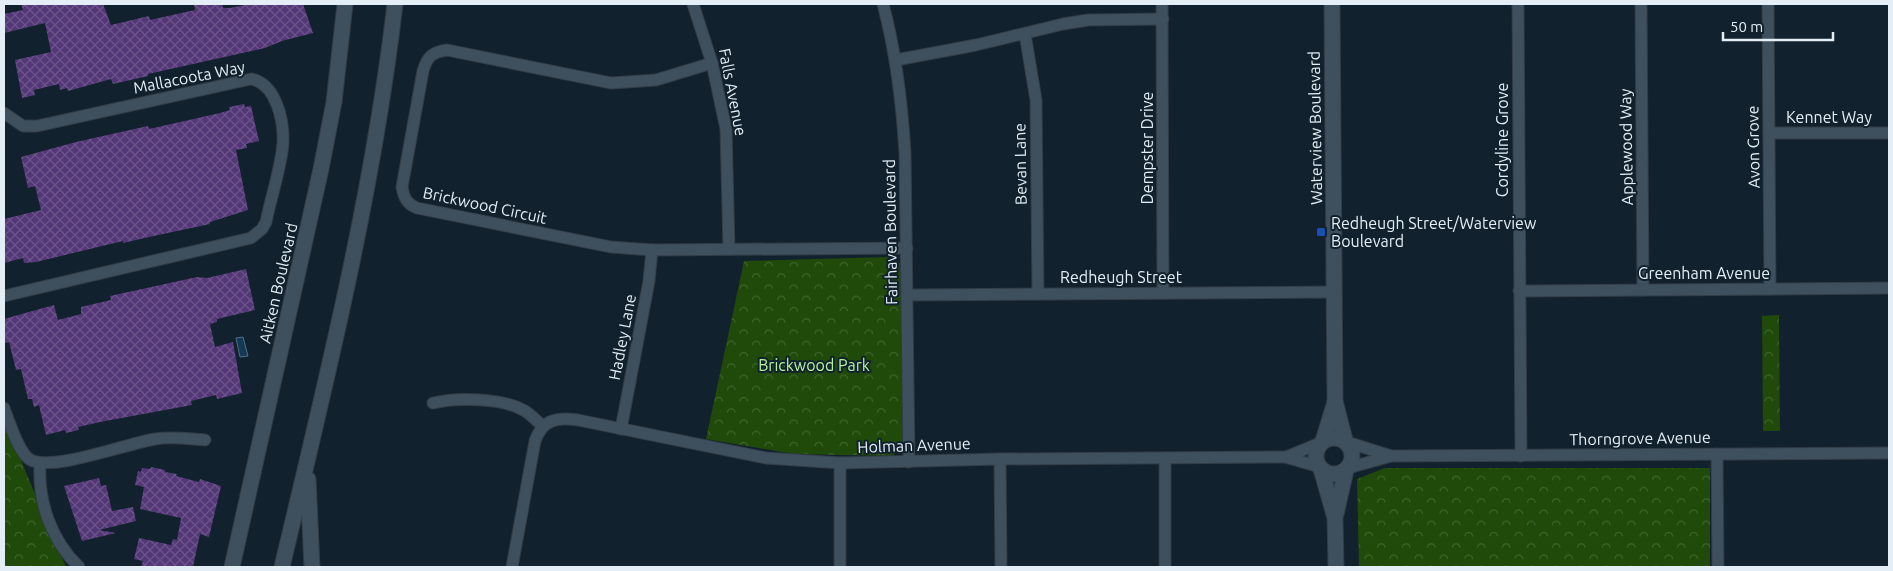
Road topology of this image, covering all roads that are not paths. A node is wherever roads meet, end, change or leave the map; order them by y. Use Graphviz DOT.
graph roads {
  1 [pos="346,4"];
  2 [pos="395,4"];
  3 [pos="693,4"];
  4 [pos="883,4"];
  5 [pos="1162,4"];
  6 [pos="1332,4"];
  7 [pos="1518,4"];
  8 [pos="1641,4"];
  9 [pos="1768,4"];
  10 [pos="1163,19"];
  11 [pos="1025,34"];
  12 [pos="896,60"];
  13 [pos="712,64"];
  14 [pos="4,113"];
  15 [pos="1769,133"];
  16 [pos="1889,133"];
  17 [pos="907,248"];
  18 [pos="729,249"];
  19 [pos="652,250"];
  20 [pos="1889,288"];
  21 [pos="1770,289"];
  22 [pos="1643,290"];
  23 [pos="1519,291"];
  24 [pos="1334,292"];
  25 [pos="1163,293"];
  26 [pos="908,294"];
  27 [pos="1038,294"];
  28 [pos="4,296"];
  29 [pos="1335,401"];
  30 [pos="433,403"];
  31 [pos="4,408"];
  32 [pos="546,423"];
  33 [pos="621,429"];
  34 [pos="205,440"];
  35 [pos="1346,441"];
  36 [pos="1321,442"];
  37 [pos="1889,453"];
  38 [pos="1717,454"];
  39 [pos="308,455"];
  40 [pos="1391,456"];
  41 [pos="1521,456"];
  42 [pos="1285,457"];
  43 [pos="1165,458"];
  44 [pos="1000,459"];
  45 [pos="909,462"];
  46 [pos="840,463"];
  47 [pos="40,464"];
  48 [pos="1320,468"];
  49 [pos="1347,469"];
  50 [pos="1335,518"];
  51 [pos="79,567"];
  52 [pos="232,567"];
  53 [pos="282,567"];
  54 [pos="312,567"];
  55 [pos="512,567"];
  56 [pos="840,567"];
  57 [pos="1001,567"];
  58 [pos="1166,567"];
  59 [pos="1336,567"];
  60 [pos="1718,567"];
  1 -- 52 [label="main road, Aitken Boulevard"];
  2 -- 39 [label="main road"];
  3 -- 13 [label="street, Falls Avenue"];
  4 -- 12 [label="street, Fairhaven Boulevard"];
  5 -- 10 [label="street, Dempster Drive"];
  6 -- 24 [label="main road, Waterview Boulevard"];
  7 -- 23 [label="street, Cordyline Grove"];
  8 -- 22 [label="street, Applewood Way"];
  9 -- 15 [label="street, Avon Grove"];
  10 -- 11 [label="street"];
  10 -- 25 [label="street, Dempster Drive"];
  11 -- 12 [label="street"];
  11 -- 27 [label="street, Bevan Lane"];
  12 -- 17 [label="street, Fairhaven Boulevard"];
  13 -- 18 [label="street, Falls Avenue"];
  13 -- 19 [label="street, Brickwood Circuit"];
  14 -- 28 [label="street, Mallacoota Way"];
  15 -- 16 [label="street, Kennet Way"];
  15 -- 21 [label="street, Avon Grove"];
  17 -- 18 [label="street, Brickwood Circuit"];
  17 -- 26 [label="street, Fairhaven Boulevard"];
  18 -- 19 [label="street, Brickwood Circuit"];
  19 -- 33 [label="street, Hadley Lane"];
  20 -- 21 [label="street, Greenham Avenue"];
  21 -- 22 [label="street, Greenham Avenue"];
  22 -- 23 [label="street, Greenham Avenue"];
  23 -- 41 [label="street, Cordyline Grove"];
  24 -- 25 [label="street, Redheugh Street"];
  24 -- 29 [label="main road, Waterview Boulevard"];
  25 -- 27 [label="street, Redheugh Street"];
  26 -- 27 [label="street, Redheugh Street"];
  26 -- 45 [label="street, Fairhaven Boulevard"];
  29 -- 35 [label="main road, Waterview Boulevard"];
  29 -- 36 [label="main road, Waterview Boulevard"];
  30 -- 32 [label="street"];
  31 -- 47 [label="street"];
  32 -- 33 [label="street, Holman Avenue"];
  32 -- 55 [label="street"];
  33 -- 46 [label="street, Holman Avenue"];
  34 -- 47 [label="street"];
  35 -- 36 [label="main road"];
  35 -- 40 [label="street, Thorngrove Avenue"];
  35 -- 49 [label="main road"];
  36 -- 42 [label="street, Holman Avenue"];
  36 -- 48 [label="main road"];
  37 -- 38 [label="street, Thorngrove Avenue"];
  38 -- 41 [label="street, Thorngrove Avenue"];
  38 -- 60 [label="street"];
  39 -- 53 [label="main road"];
  39 -- 54 [label="main road"];
  40 -- 41 [label="street, Thorngrove Avenue"];
  40 -- 49 [label="street, Thorngrove Avenue"];
  42 -- 43 [label="street, Holman Avenue"];
  42 -- 48 [label="street, Holman Avenue"];
  43 -- 44 [label="street, Holman Avenue"];
  43 -- 58 [label="street"];
  44 -- 45 [label="street, Holman Avenue"];
  44 -- 57 [label="street"];
  45 -- 46 [label="street, Holman Avenue"];
  46 -- 56 [label="street"];
  47 -- 51 [label="street"];
  48 -- 49 [label="main road"];
  48 -- 50 [label="main road"];
  49 -- 50 [label="main road"];
  50 -- 59 [label="main road"];
}
